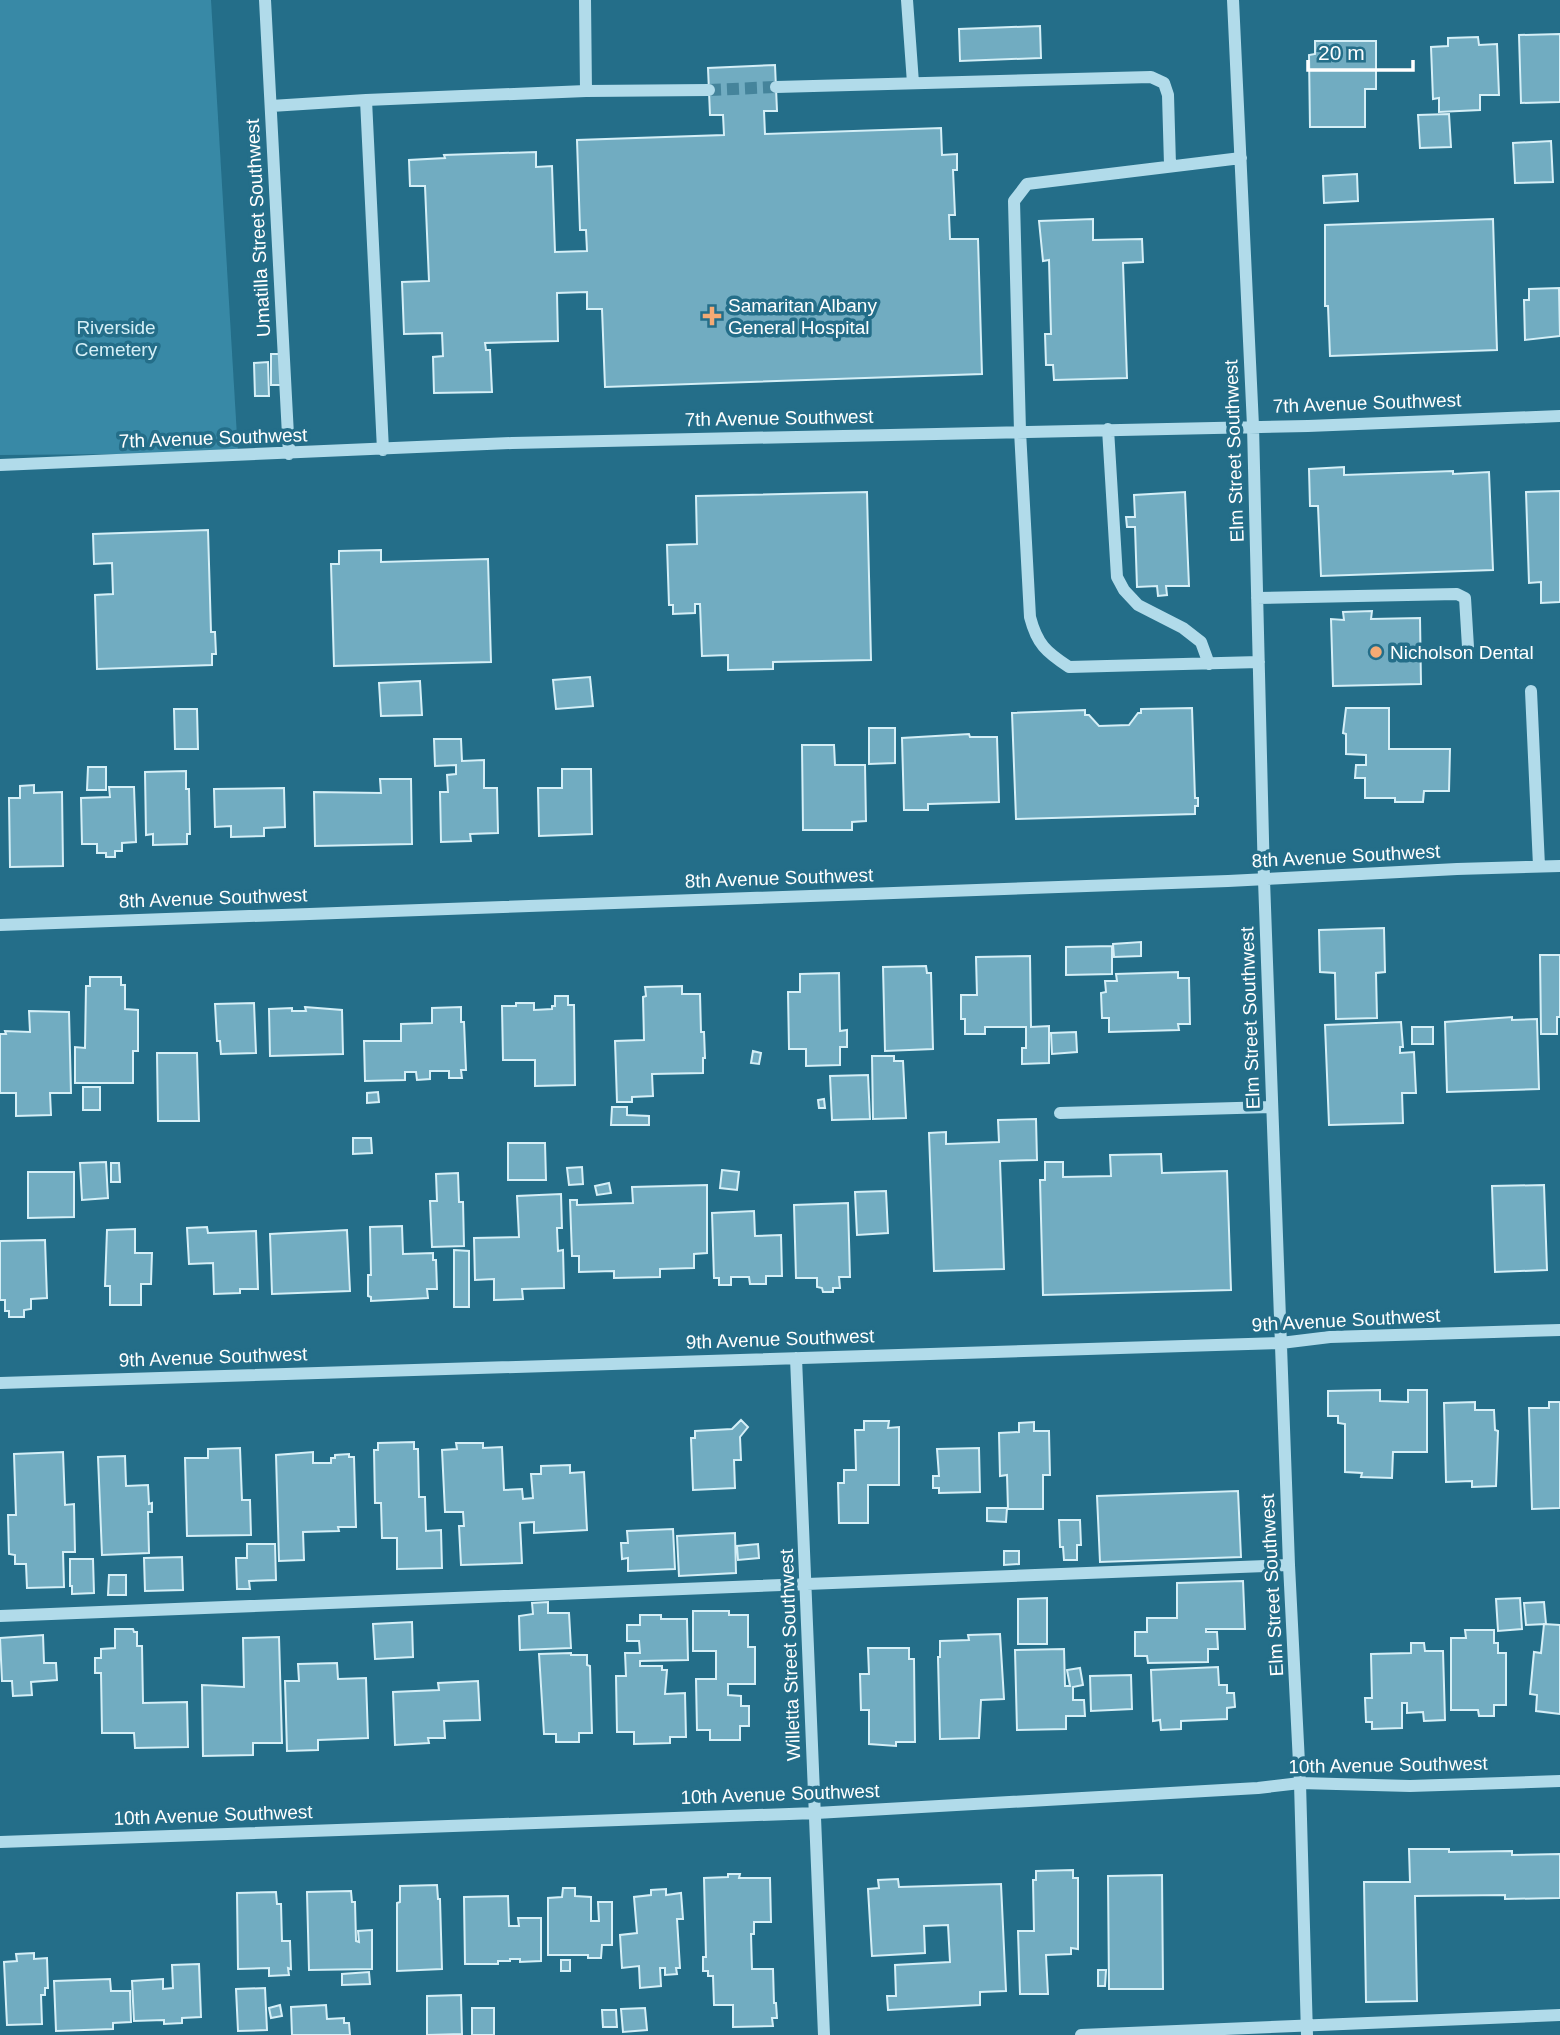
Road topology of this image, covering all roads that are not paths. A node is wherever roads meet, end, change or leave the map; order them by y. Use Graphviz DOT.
graph roads {
  1 [pos="265,0"];
  2 [pos="585,0"];
  3 [pos="907,0"];
  4 [pos="1233,0"];
  5 [pos="914,83"];
  6 [pos="776,87"];
  7 [pos="709,90"];
  8 [pos="586,91"];
  9 [pos="366,100"];
  10 [pos="271,106"];
  11 [pos="1241,158"];
  12 [pos="1170,165"];
  13 [pos="1560,416"];
  14 [pos="1253,426"];
  15 [pos="1108,429"];
  16 [pos="1020,431"];
  17 [pos="383,450"];
  18 [pos="289,454"];
  19 [pos="0,465"];
  20 [pos="1257,598"];
  21 [pos="1468,647"];
  22 [pos="1259,662"];
  23 [pos="1209,664"];
  24 [pos="1531,691"];
  25 [pos="1539,866"];
  26 [pos="1560,866"];
  27 [pos="1264,880"];
  28 [pos="0,925"];
  29 [pos="1272,1107"];
  30 [pos="1060,1113"];
  31 [pos="1560,1330"];
  32 [pos="1281,1343"];
  33 [pos="796,1358"];
  34 [pos="0,1383"];
  35 [pos="1289,1564"];
  36 [pos="807,1584"];
  37 [pos="0,1616"];
  38 [pos="1560,1781"];
  39 [pos="1300,1783"];
  40 [pos="816,1813"];
  41 [pos="0,1842"];
  42 [pos="1560,2015"];
  43 [pos="1307,2031"];
  44 [pos="824,2035"];
  45 [pos="1081,2035"];
  1 -- 10 [label="street, Umatilla Street Southwest"];
  2 -- 8 [label="street"];
  3 -- 5 [label="street"];
  4 -- 11 [label="street, Elm Street Southwest"];
  5 -- 6 [label="street"];
  5 -- 12 [label="street"];
  7 -- 8 [label="street"];
  8 -- 9 [label="street"];
  9 -- 10 [label="street"];
  9 -- 17 [label="street"];
  10 -- 18 [label="street, Umatilla Street Southwest"];
  11 -- 12 [label="street"];
  11 -- 14 [label="street, Elm Street Southwest"];
  12 -- 16 [label="street"];
  13 -- 14 [label="street, 7th Avenue Southwest"];
  14 -- 15 [label="street, 7th Avenue Southwest"];
  14 -- 20 [label="street, Elm Street Southwest"];
  15 -- 16 [label="street, 7th Avenue Southwest"];
  15 -- 23 [label="street"];
  16 -- 17 [label="street, 7th Avenue Southwest"];
  16 -- 23 [label="street"];
  17 -- 18 [label="street, 7th Avenue Southwest"];
  18 -- 19 [label="street, 7th Avenue Southwest"];
  20 -- 21 [label="street"];
  20 -- 22 [label="street, Elm Street Southwest"];
  22 -- 23 [label="street"];
  22 -- 27 [label="street, Elm Street Southwest"];
  24 -- 25 [label="street"];
  25 -- 26 [label="street, 8th Avenue Southwest"];
  25 -- 27 [label="street, 8th Avenue Southwest"];
  27 -- 28 [label="street, 8th Avenue Southwest"];
  27 -- 29 [label="street, Elm Street Southwest"];
  29 -- 30 [label="street"];
  29 -- 32 [label="street, Elm Street Southwest"];
  31 -- 32 [label="street, 9th Avenue Southwest"];
  32 -- 33 [label="street, 9th Avenue Southwest"];
  32 -- 35 [label="street, Elm Street Southwest"];
  33 -- 34 [label="street, 9th Avenue Southwest"];
  33 -- 36 [label="street, Willetta Street Southwest"];
  35 -- 36 [label="street"];
  35 -- 39 [label="street, Elm Street Southwest"];
  36 -- 37 [label="street"];
  36 -- 40 [label="street, Willetta Street Southwest"];
  38 -- 39 [label="street, 10th Avenue Southwest"];
  39 -- 40 [label="street, 10th Avenue Southwest"];
  39 -- 43 [label="street, Elm Street Southwest"];
  40 -- 41 [label="street, 10th Avenue Southwest"];
  40 -- 44 [label="street, Willetta Street Southwest"];
  42 -- 43 [label="street"];
  43 -- 45 [label="street"];
}
